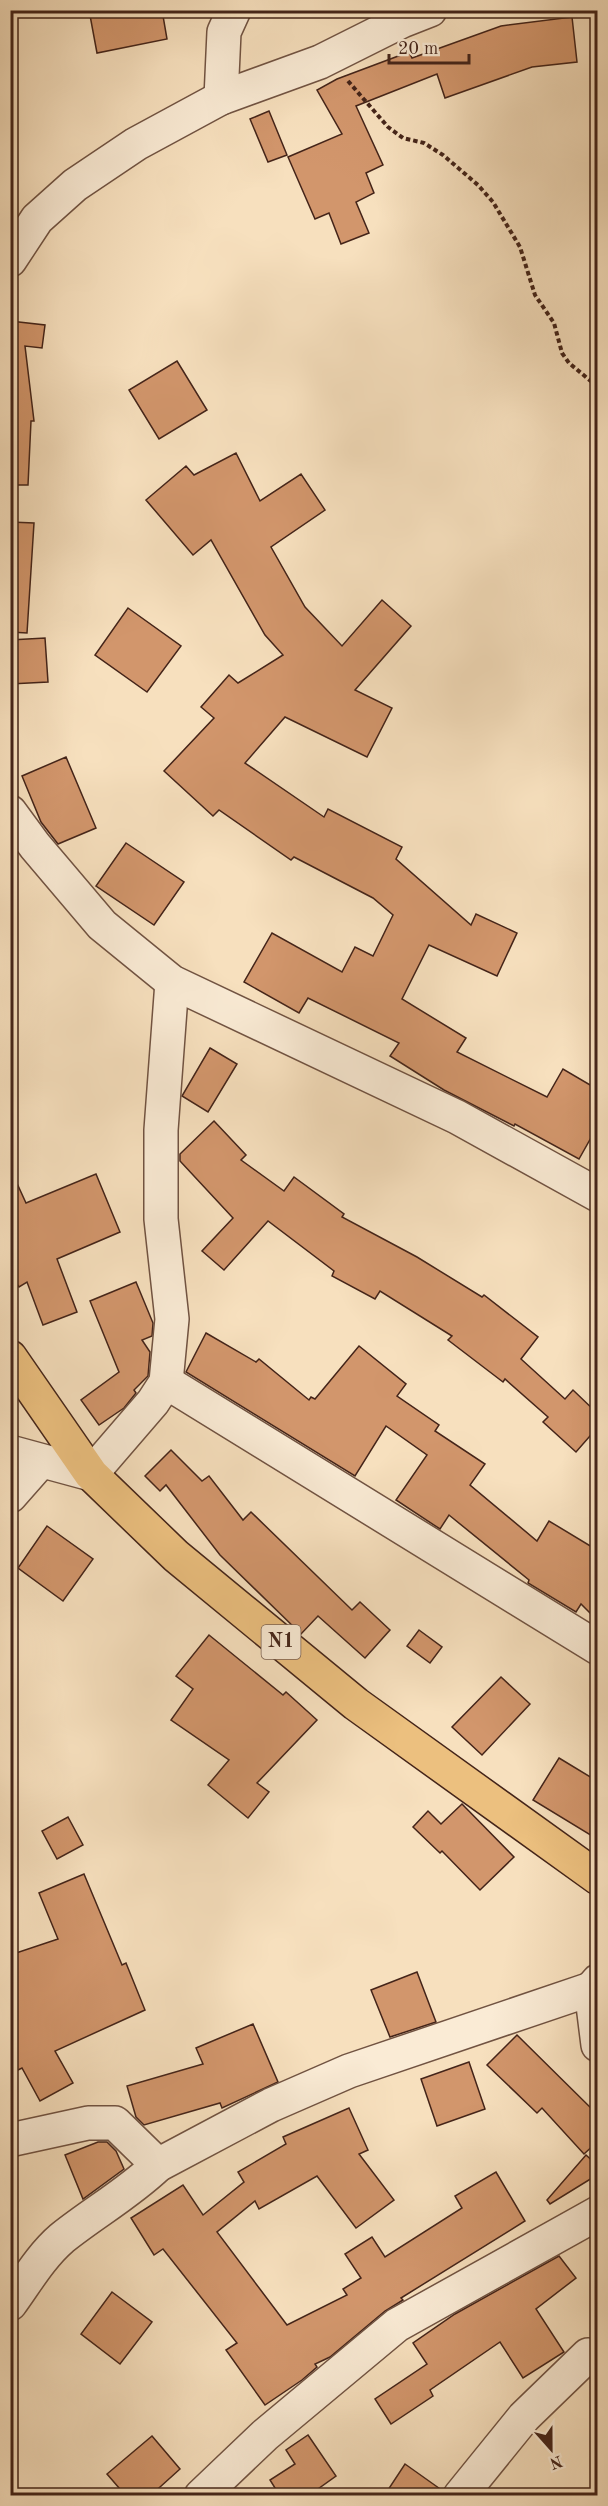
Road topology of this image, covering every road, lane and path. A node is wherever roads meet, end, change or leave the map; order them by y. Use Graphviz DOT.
graph roads {
  1 [pos="234,10"];
  2 [pos="430,10"];
  3 [pos="320,62"];
  4 [pos="221,98"];
  5 [pos="10,260"];
  6 [pos="597,387"];
  7 [pos="10,812"];
  8 [pos="172,982"];
  9 [pos="597,1195"];
  10 [pos="10,1357"];
  11 [pos="166,1382"];
  12 [pos="25,1457"];
  13 [pos="91,1474"];
  14 [pos="10,1496"];
  15 [pos="597,1648"];
  16 [pos="597,1878"];
  17 [pos="594,1985"];
  18 [pos="597,2045"];
  19 [pos="10,2140"];
  20 [pos="158,2165"];
  21 [pos="597,2212"];
  22 [pos="10,2304"];
  23 [pos="588,2355"];
  24 [pos="201,2496"];
  25 [pos="460,2496"];
  1 -- 4 [label="street"];
  2 -- 3 [label="street"];
  3 -- 4 [label="street"];
  3 -- 6 [label="path"];
  4 -- 5 [label="street"];
  7 -- 8 [label="street"];
  8 -- 9 [label="street"];
  8 -- 11 [label="street"];
  10 -- 13 [label="main road, N1"];
  11 -- 13 [label="street"];
  11 -- 15 [label="street"];
  12 -- 13 [label="street"];
  12 -- 14 [label="street"];
  13 -- 16 [label="main road, N1"];
  17 -- 18 [label="street"];
  17 -- 20 [label="street"];
  19 -- 20 [label="street"];
  20 -- 22 [label="street"];
  21 -- 24 [label="street"];
  23 -- 25 [label="street"];
}
